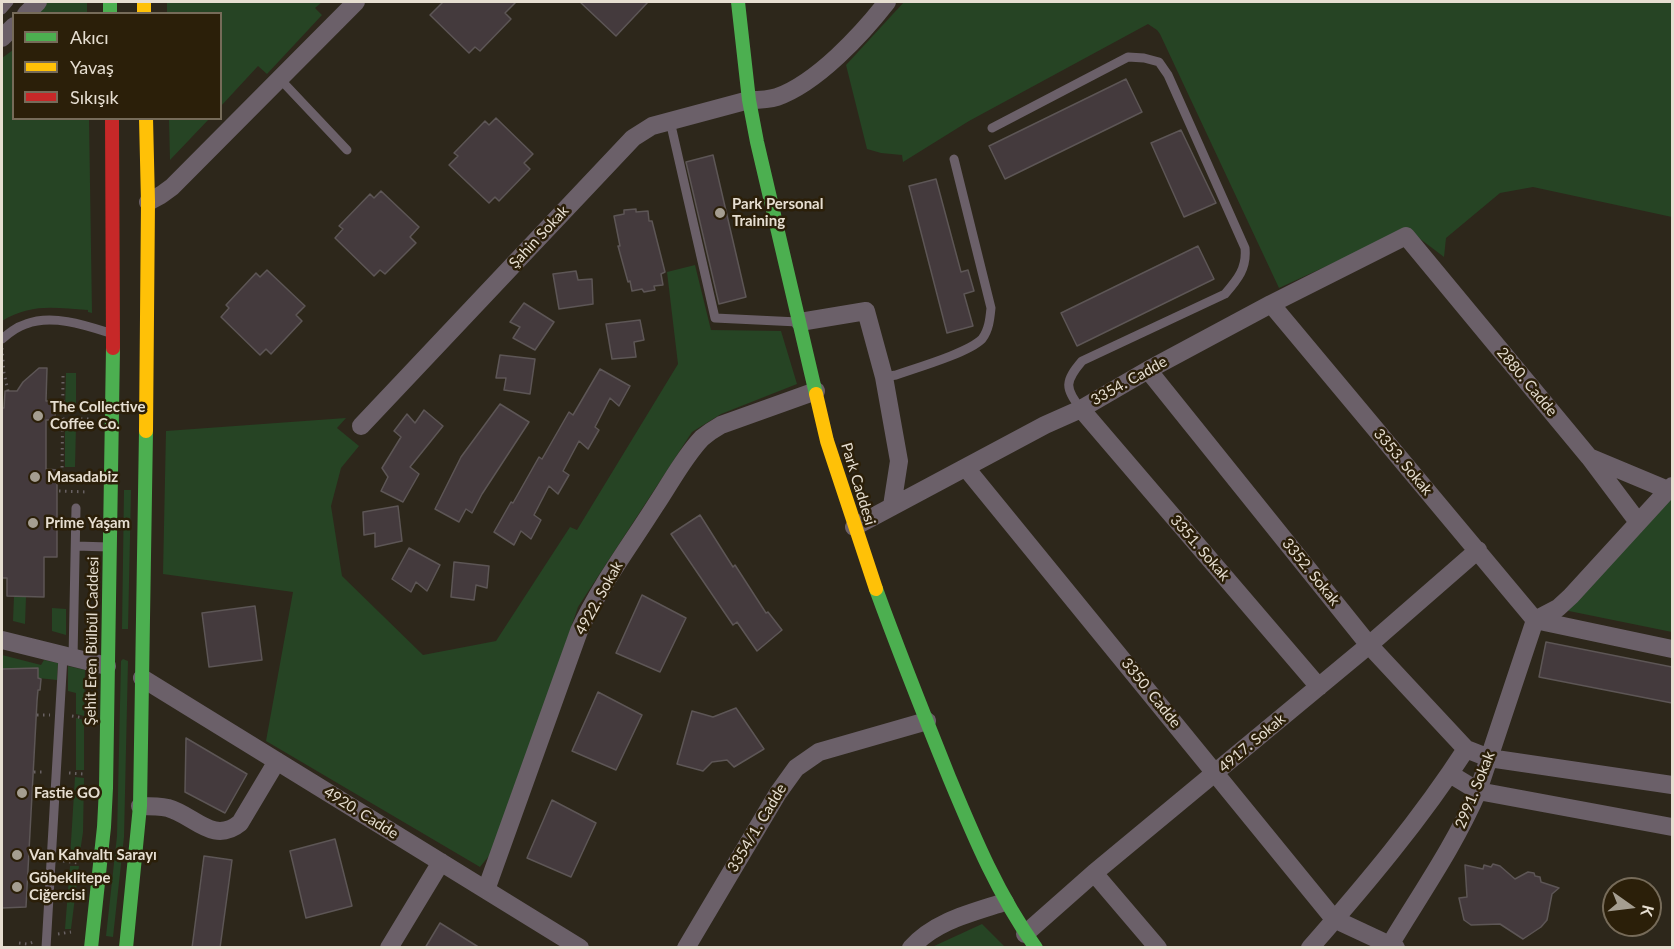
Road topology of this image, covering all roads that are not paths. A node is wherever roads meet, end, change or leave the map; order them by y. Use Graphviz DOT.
graph roads {
  1 [pos="9,2"];
  2 [pos="356,2"];
  3 [pos="738,2"];
  4 [pos="887,2"];
  5 [pos="2,9"];
  6 [pos="279,78"];
  7 [pos="749,99"];
  8 [pos="112,120"];
  9 [pos="146,120"];
  10 [pos="670,121"];
  11 [pos="992,128"];
  12 [pos="347,150"];
  13 [pos="954,159"];
  14 [pos="148,202"];
  15 [pos="1406,236"];
  16 [pos="1271,304"];
  17 [pos="800,322"];
  18 [pos="113,334"];
  19 [pos="2,339"];
  20 [pos="1148,369"];
  21 [pos="884,377"];
  22 [pos="816,391"];
  23 [pos="1080,408"];
  24 [pos="361,426"];
  25 [pos="129,453"];
  26 [pos="1589,457"];
  27 [pos="966,468"];
  28 [pos="1670,488"];
  29 [pos="892,506"];
  30 [pos="76,508"];
  31 [pos="1638,522"];
  32 [pos="854,527"];
  33 [pos="76,546"];
  34 [pos="110,547"];
  35 [pos="1478,550"];
  36 [pos="1535,620"];
  37 [pos="2,640"];
  38 [pos="1369,645"];
  39 [pos="1672,649"];
  40 [pos="68,657"];
  41 [pos="107,666"];
  42 [pos="142,678"];
  43 [pos="1319,687"];
  44 [pos="927,721"];
  45 [pos="1466,749"];
  46 [pos="1490,758"];
  47 [pos="277,761"];
  48 [pos="1215,773"];
  49 [pos="1450,774"];
  50 [pos="1672,785"];
  51 [pos="1478,791"];
  52 [pos="140,806"];
  53 [pos="1672,827"];
  54 [pos="441,862"];
  55 [pos="1094,873"];
  56 [pos="486,890"];
  57 [pos="1005,902"];
  58 [pos="1335,920"];
  59 [pos="1030,941"];
  60 [pos="1391,947"];
  61 [pos="45,948"];
  62 [pos="91,948"];
  63 [pos="126,948"];
  64 [pos="389,948"];
  65 [pos="580,948"];
  66 [pos="686,948"];
  67 [pos="910,948"];
  68 [pos="1158,948"];
  69 [pos="1310,948"];
  1 -- 5 [label="lane"];
  2 -- 6 [label="street"];
  3 -- 7 [label="main road, Park Caddesi"];
  4 -- 7 [label="street, Şahin Sokak"];
  6 -- 12 [label="lane"];
  6 -- 14 [label="street"];
  7 -- 10 [label="street, Şahin Sokak"];
  7 -- 17 [label="main road, Park Caddesi"];
  8 -- 18 [label="main road, Şehit Eren Bülbül Caddesi"];
  9 -- 14 [label="main road, Şehit Eren Bülbül Caddesi"];
  10 -- 17 [label="lane"];
  10 -- 24 [label="street, Şahin Sokak"];
  11 -- 23 [label="lane"];
  13 -- 21 [label="lane"];
  14 -- 25 [label="main road, Şehit Eren Bülbül Caddesi"];
  15 -- 16 [label="street, 3354. Cadde"];
  15 -- 26 [label="street, 2880. Cadde"];
  16 -- 20 [label="street, 3354. Cadde"];
  16 -- 35 [label="street, 3353. Sokak"];
  17 -- 21 [label="street"];
  17 -- 22 [label="main road, Park Caddesi"];
  18 -- 19 [label="lane"];
  18 -- 25 [label="main road, Şehit Eren Bülbül Caddesi"];
  20 -- 23 [label="street, 3354. Cadde"];
  20 -- 38 [label="street, 3352. Sokak"];
  21 -- 29 [label="street"];
  22 -- 32 [label="main road, Park Caddesi"];
  22 -- 56 [label="street, 4922. Sokak"];
  23 -- 27 [label="street, 3354. Cadde"];
  23 -- 43 [label="street, 3351. Sokak"];
  25 -- 34 [label="main road, Şehit Eren Bülbül Caddesi"];
  25 -- 42 [label="main road, Şehit Eren Bülbül Caddesi"];
  26 -- 28 [label="street, 2880. Cadde"];
  26 -- 31 [label="street"];
  27 -- 29 [label="street, 3354. Cadde"];
  27 -- 48 [label="street, 3350. Cadde"];
  28 -- 31 [label="street"];
  29 -- 32 [label="street, 3354. Cadde"];
  30 -- 33 [label="lane"];
  31 -- 36 [label="street"];
  32 -- 44 [label="main road, Park Caddesi"];
  33 -- 34 [label="lane"];
  33 -- 40 [label="lane"];
  34 -- 41 [label="main road, Şehit Eren Bülbül Caddesi"];
  35 -- 36 [label="street, 3353. Sokak"];
  35 -- 38 [label="street, 4917. Sokak"];
  36 -- 39 [label="street"];
  36 -- 46 [label="street, 2991. Sokak"];
  37 -- 40 [label="street"];
  38 -- 43 [label="street, 4917. Sokak"];
  38 -- 45 [label="street, 3352. Sokak"];
  40 -- 41 [label="street"];
  40 -- 61 [label="lane"];
  41 -- 62 [label="main road, Şehit Eren Bülbül Caddesi"];
  42 -- 47 [label="street, 4920. Cadde"];
  42 -- 52 [label="main road, Şehit Eren Bülbül Caddesi"];
  43 -- 48 [label="street, 4917. Sokak"];
  44 -- 57 [label="main road, Park Caddesi"];
  44 -- 66 [label="street, 3354/1. Cadde"];
  45 -- 46 [label="street, 3352. Sokak"];
  45 -- 49 [label="street"];
  46 -- 50 [label="street, 3352. Sokak"];
  46 -- 51 [label="street, 2991. Sokak"];
  47 -- 52 [label="street"];
  47 -- 54 [label="street, 4920. Cadde"];
  48 -- 55 [label="street, 4917. Sokak"];
  48 -- 58 [label="street, 3350. Cadde"];
  49 -- 51 [label="street"];
  49 -- 58 [label="street"];
  51 -- 53 [label="street"];
  51 -- 60 [label="street, 2991. Sokak"];
  52 -- 63 [label="main road, Şehit Eren Bülbül Caddesi"];
  54 -- 56 [label="street, 4920. Cadde"];
  54 -- 64 [label="street"];
  55 -- 59 [label="street, 4917. Sokak"];
  55 -- 68 [label="street"];
  56 -- 65 [label="street, 4920. Cadde"];
  57 -- 59 [label="main road, Park Caddesi"];
  57 -- 67 [label="street"];
  58 -- 60 [label="street"];
  58 -- 69 [label="street"];
}
